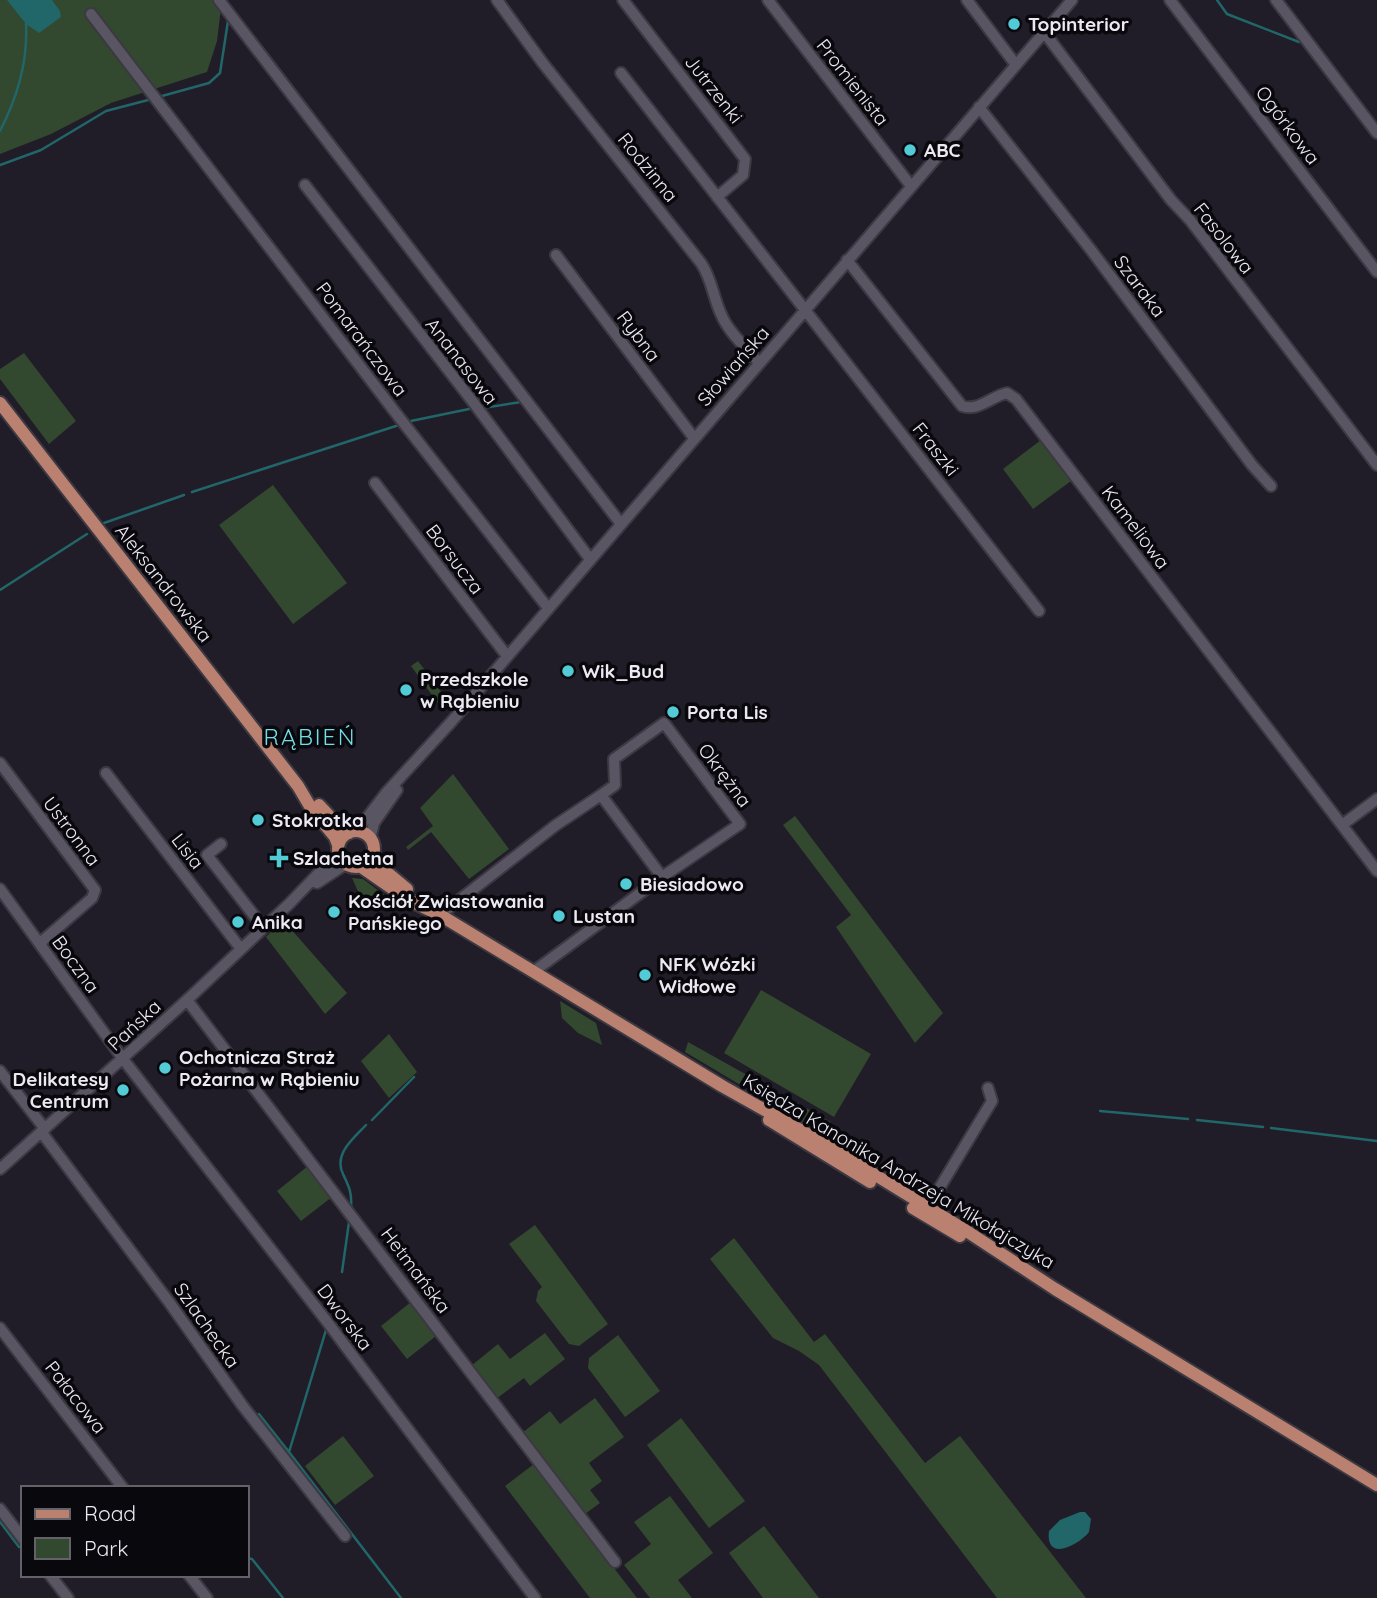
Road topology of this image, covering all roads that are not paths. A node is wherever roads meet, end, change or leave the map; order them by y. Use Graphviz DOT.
graph roads {
  1 [pos="219,0"];
  2 [pos="497,0"];
  3 [pos="623,0"];
  4 [pos="768,0"];
  5 [pos="967,0"];
  6 [pos="1072,0"];
  7 [pos="1170,0"];
  8 [pos="1276,0"];
  9 [pos="91,14"];
  10 [pos="1044,32"];
  11 [pos="1016,65"];
  12 [pos="621,73"];
  13 [pos="979,107"];
  14 [pos="1377,133"];
  15 [pos="305,185"];
  16 [pos="911,186"];
  17 [pos="717,197"];
  18 [pos="556,255"];
  19 [pos="847,260"];
  20 [pos="1377,272"];
  21 [pos="804,310"];
  22 [pos="759,363"];
  23 [pos="0,403"];
  24 [pos="694,438"];
  25 [pos="1377,465"];
  26 [pos="375,483"];
  27 [pos="1271,486"];
  28 [pos="621,524"];
  29 [pos="590,559"];
  30 [pos="548,608"];
  31 [pos="1039,611"];
  32 [pos="507,656"];
  33 [pos="422,754"];
  34 [pos="0,763"];
  35 [pos="106,773"];
  36 [pos="298,786"];
  37 [pos="601,795"];
  38 [pos="1377,799"];
  39 [pos="1342,825"];
  40 [pos="353,832"];
  41 [pos="370,839"];
  42 [pos="221,844"];
  43 [pos="338,849"];
  44 [pos="372,857"];
  45 [pos="346,864"];
  46 [pos="360,866"];
  47 [pos="1377,871"];
  48 [pos="662,877"];
  49 [pos="0,889"];
  50 [pos="289,903"];
  51 [pos="440,915"];
  52 [pos="263,927"];
  53 [pos="40,943"];
  54 [pos="241,949"];
  55 [pos="533,972"];
  56 [pos="187,1000"];
  57 [pos="123,1059"];
  58 [pos="0,1071"];
  59 [pos="988,1088"];
  60 [pos="43,1131"];
  61 [pos="0,1169"];
  62 [pos="926,1211"];
  63 [pos="0,1328"];
  64 [pos="1377,1485"];
  65 [pos="121,1486"];
  66 [pos="0,1509"];
  67 [pos="21,1536"];
  68 [pos="345,1536"];
  69 [pos="615,1562"];
  70 [pos="52,1577"];
  71 [pos="191,1577"];
  72 [pos="68,1598"];
  73 [pos="207,1598"];
  74 [pos="535,1598"];
  1 -- 28 [label="street"];
  2 -- 22 [label="street, Rodzinna"];
  3 -- 17 [label="street, Jutrzenki"];
  4 -- 16 [label="street, Promienista"];
  5 -- 11 [label="street"];
  6 -- 10 [label="street, Słowiańska"];
  7 -- 20 [label="street, Ogórkowa"];
  8 -- 14 [label="street"];
  9 -- 30 [label="street, Pomarańczowa"];
  10 -- 11 [label="street, Słowiańska"];
  10 -- 25 [label="street, Fasolowa"];
  11 -- 13 [label="street, Słowiańska"];
  12 -- 17 [label="street"];
  13 -- 16 [label="street, Słowiańska"];
  13 -- 27 [label="street, Szaraka"];
  15 -- 29 [label="street, Ananasowa"];
  16 -- 19 [label="street, Słowiańska"];
  17 -- 21 [label="street"];
  18 -- 24 [label="street, Rybna"];
  19 -- 21 [label="street, Słowiańska"];
  19 -- 39 [label="street, Kameliowa"];
  21 -- 22 [label="street, Słowiańska"];
  21 -- 31 [label="street, Fraszki"];
  22 -- 24 [label="street, Słowiańska"];
  23 -- 36 [label="main road, Aleksandrowska"];
  24 -- 28 [label="street, Słowiańska"];
  26 -- 32 [label="street, Borsucza"];
  28 -- 29 [label="street, Słowiańska"];
  29 -- 30 [label="street, Słowiańska"];
  30 -- 32 [label="street, Słowiańska"];
  32 -- 33 [label="street, Słowiańska"];
  33 -- 40 [label="street, Słowiańska"];
  33 -- 41 [label="street, Słowiańska"];
  34 -- 53 [label="street, Ustronna"];
  35 -- 54 [label="street, Lisia"];
  36 -- 40 [label="main road, Aleksandrowska"];
  36 -- 43 [label="main road, Aleksandrowska"];
  37 -- 48 [label="street"];
  37 -- 48 [label="street, Okrężna"];
  37 -- 51 [label="street"];
  38 -- 39 [label="street"];
  39 -- 47 [label="street, Kameliowa"];
  40 -- 41 [label="main road"];
  40 -- 43 [label="main road"];
  41 -- 44 [label="main road"];
  42 -- 52 [label="street"];
  43 -- 45 [label="main road"];
  43 -- 50 [label="street, Pańska"];
  44 -- 46 [label="main road"];
  44 -- 51 [label="main road, Księdza Kanonika Andrzeja Mikołajczyka"];
  45 -- 46 [label="main road"];
  45 -- 50 [label="street, Pańska"];
  46 -- 51 [label="main road, Księdza Kanonika Andrzeja Mikołajczyka"];
  48 -- 55 [label="street, Okrężna"];
  49 -- 53 [label="street, Boczna"];
  50 -- 52 [label="street, Pańska"];
  51 -- 55 [label="main road, Księdza Kanonika Andrzeja Mikołajczyka"];
  52 -- 54 [label="street, Pańska"];
  53 -- 57 [label="street, Boczna"];
  54 -- 56 [label="street, Pańska"];
  55 -- 62 [label="main road, Księdza Kanonika Andrzeja Mikołajczyka"];
  56 -- 57 [label="street, Pańska"];
  56 -- 69 [label="street, Hetmańska"];
  57 -- 60 [label="street, Pańska"];
  57 -- 74 [label="street, Dworska"];
  58 -- 60 [label="street, Szlachecka"];
  59 -- 62 [label="street"];
  60 -- 61 [label="street, Pańska"];
  60 -- 68 [label="street, Szlachecka"];
  62 -- 64 [label="main road, Księdza Kanonika Andrzeja Mikołajczyka"];
  63 -- 65 [label="street, Pałacowa"];
  66 -- 67 [label="street"];
  70 -- 72 [label="street"];
  71 -- 73 [label="street"];
}
